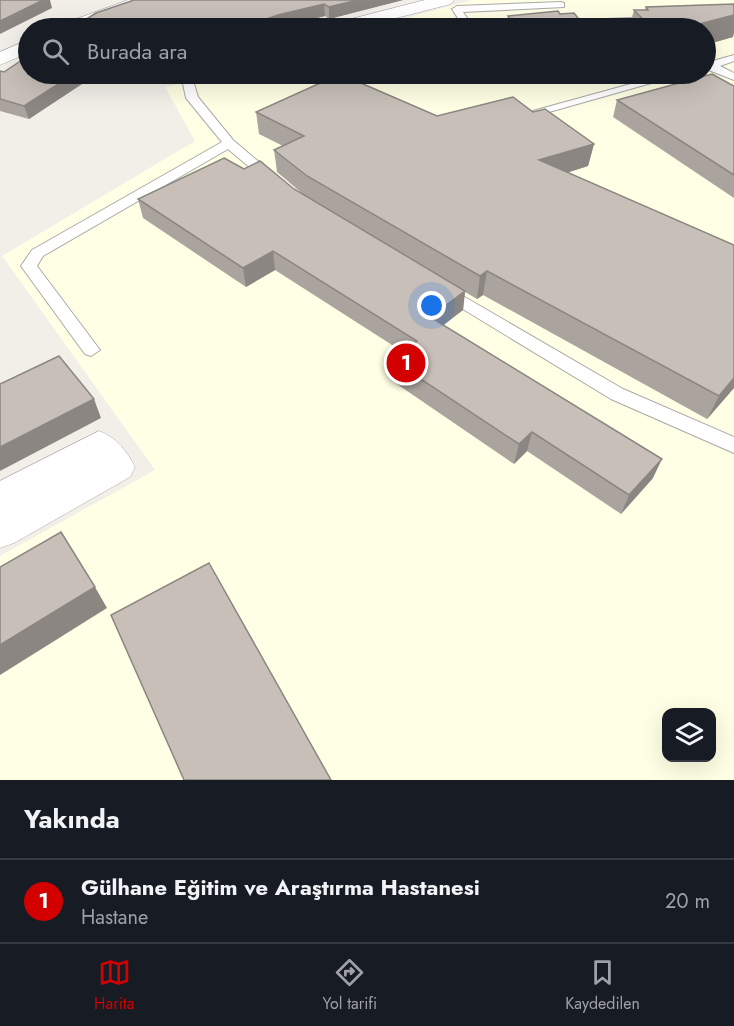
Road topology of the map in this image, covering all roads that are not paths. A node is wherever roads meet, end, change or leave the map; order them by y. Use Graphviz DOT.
graph roads {
  1 [pos="144,0"];
  2 [pos="445,0"];
  3 [pos="562,3"];
  4 [pos="80,4"];
  5 [pos="112,13"];
  6 [pos="98,18"];
  7 [pos="376,18"];
  8 [pos="463,18"];
  9 [pos="574,18"];
  10 [pos="18,50"];
  11 [pos="3,55"];
  12 [pos="734,58"];
  13 [pos="716,64"];
  14 [pos="716,69"];
  15 [pos="734,77"];
  16 [pos="188,84"];
  17 [pos="640,84"];
  18 [pos="535,112"];
  19 [pos="229,143"];
  20 [pos="284,188"];
  21 [pos="426,279"];
  22 [pos="91,350"];
  23 [pos="734,445"];
  24 [pos="0,499"];
  25 [pos="0,531"];
  1 -- 5 [label="street"];
  2 -- 7 [label="street"];
  3 -- 8 [label="lane"];
  3 -- 9 [label="lane"];
  4 -- 5 [label="street"];
  5 -- 6 [label="street"];
  10 -- 11 [label="street"];
  12 -- 13 [label="lane"];
  14 -- 15 [label="lane"];
  16 -- 19 [label="lane"];
  17 -- 18 [label="lane"];
  19 -- 20 [label="lane"];
  19 -- 22 [label="lane"];
  21 -- 23 [label="lane"];
  24 -- 25 [label="street"];
}
